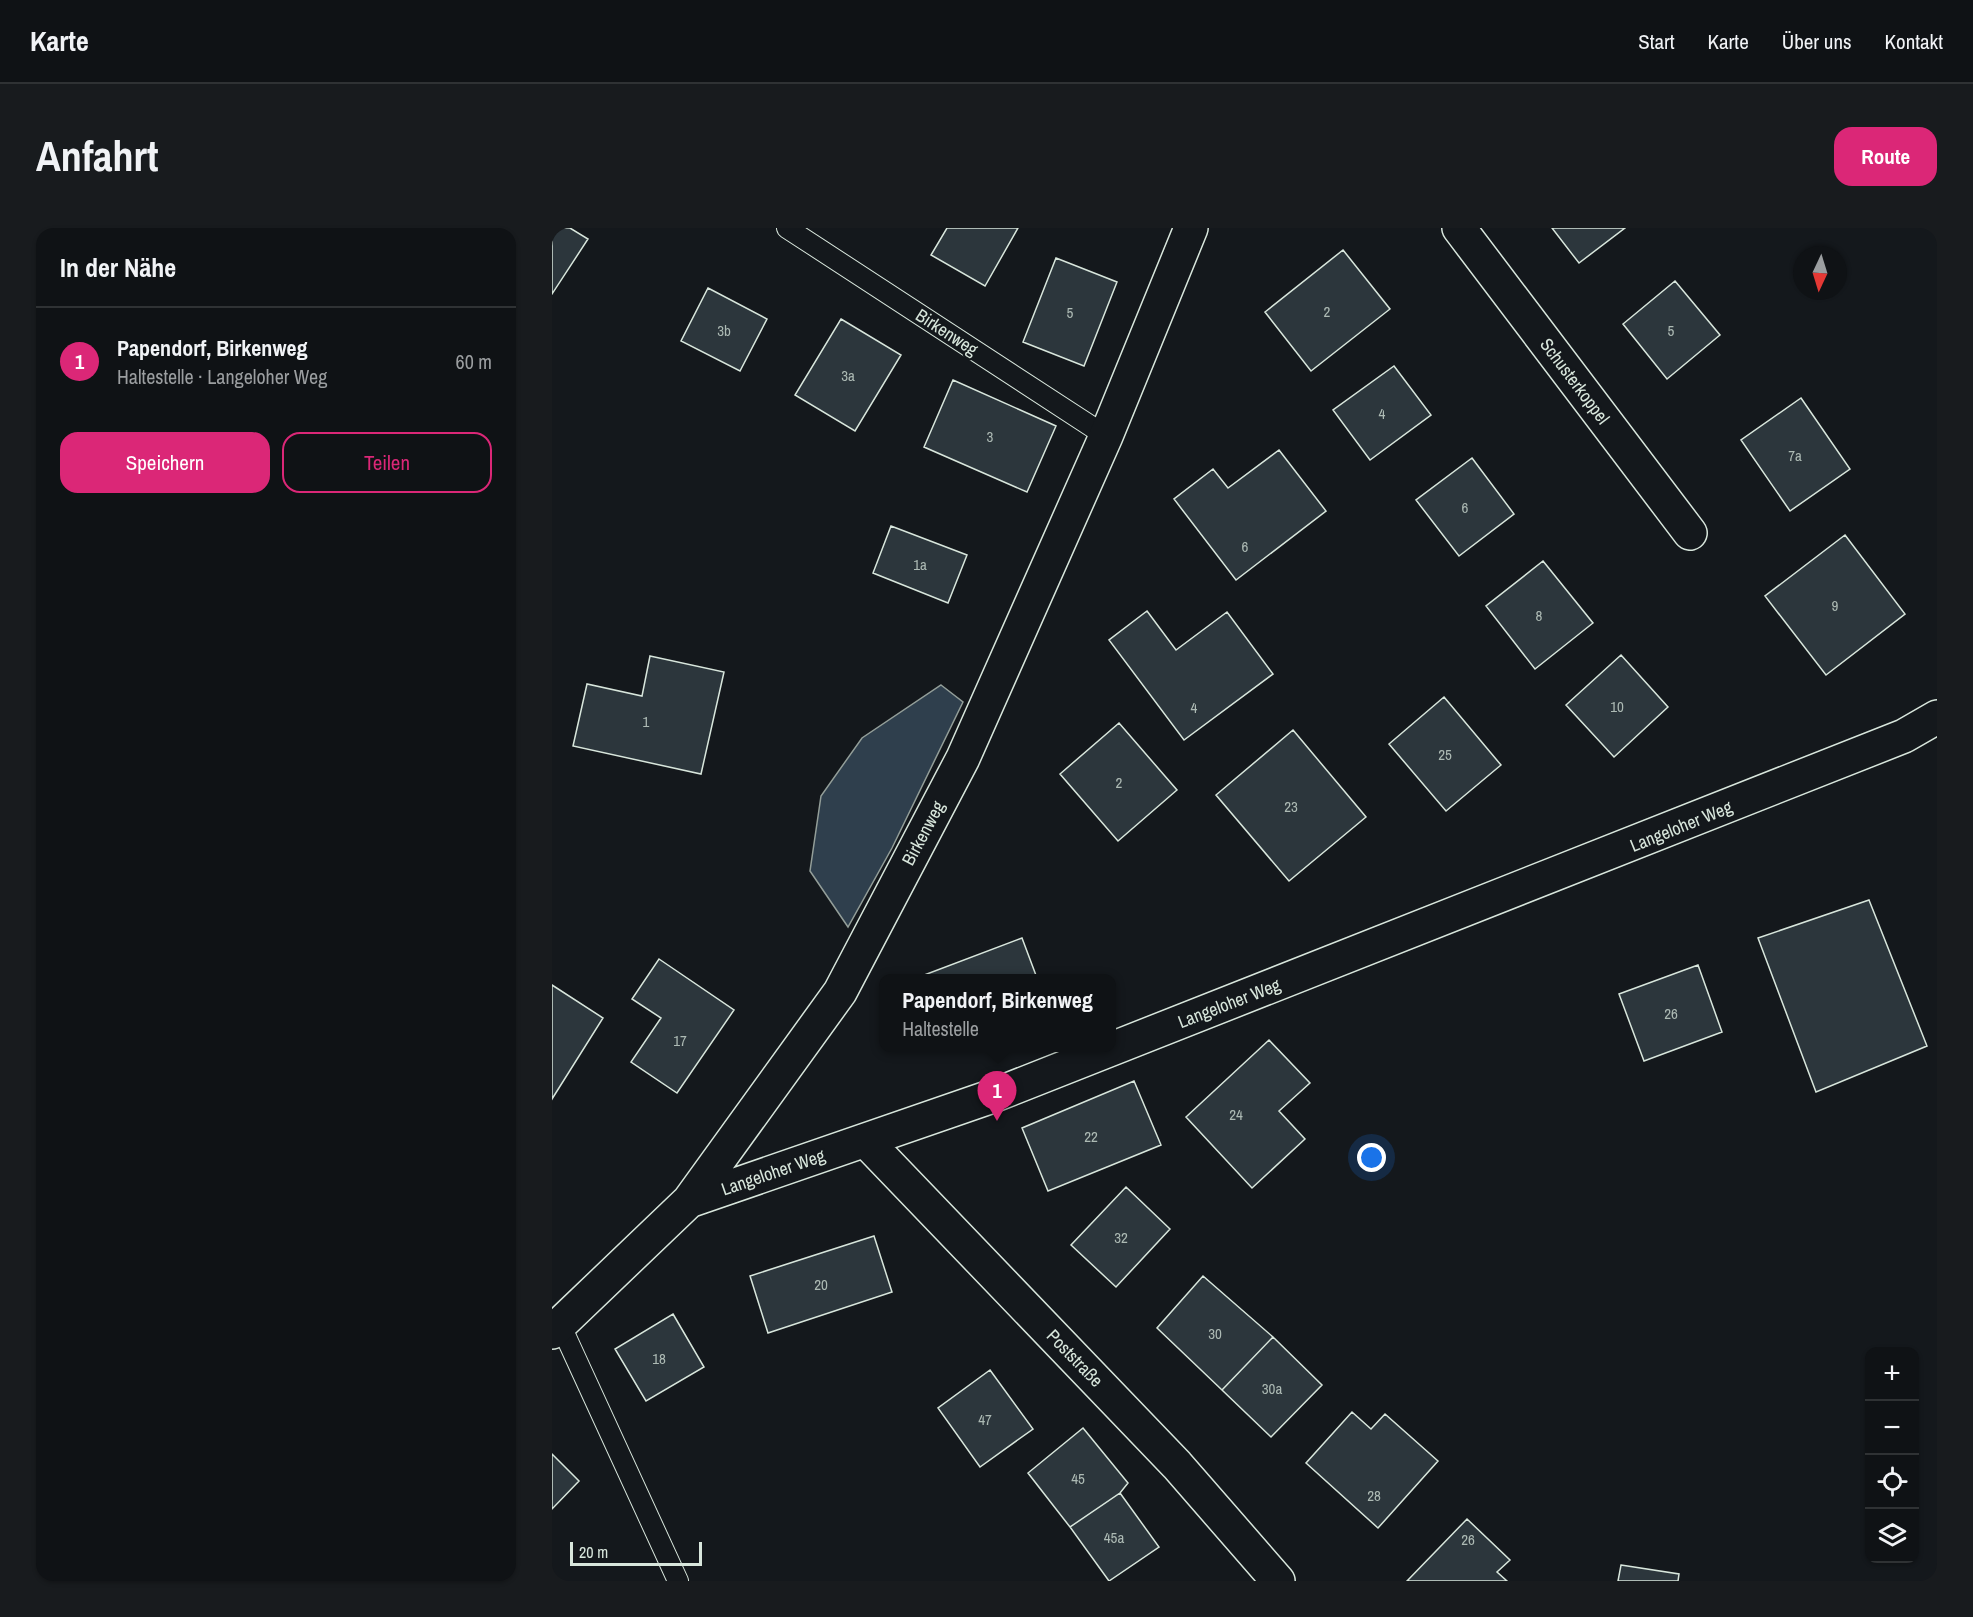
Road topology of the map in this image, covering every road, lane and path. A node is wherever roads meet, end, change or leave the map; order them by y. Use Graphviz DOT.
graph roads {
  1 [pos="787,228"];
  2 [pos="1191,228"];
  3 [pos="1459,228"];
  4 [pos="1106,436"];
  5 [pos="1690,533"];
  6 [pos="1937,717"];
  7 [pos="1116,1048"];
  8 [pos="1106,1052"];
  9 [pos="866,1141"];
  10 [pos="688,1201"];
  11 [pos="556,1328"];
  12 [pos="678,1581"];
  13 [pos="1278,1581"];
  1 -- 4 [label="lane, Birkenweg"];
  2 -- 4 [label="street, Birkenweg"];
  3 -- 5 [label="street, Schusterkoppel"];
  4 -- 10 [label="street, Birkenweg"];
  6 -- 7 [label="street, Langeloher Weg"];
  8 -- 9 [label="street, Langeloher Weg"];
  9 -- 10 [label="street, Langeloher Weg"];
  9 -- 13 [label="street, Poststraße"];
  10 -- 11 [label="street, Langeloher Weg"];
  11 -- 12 [label="lane"];
}
